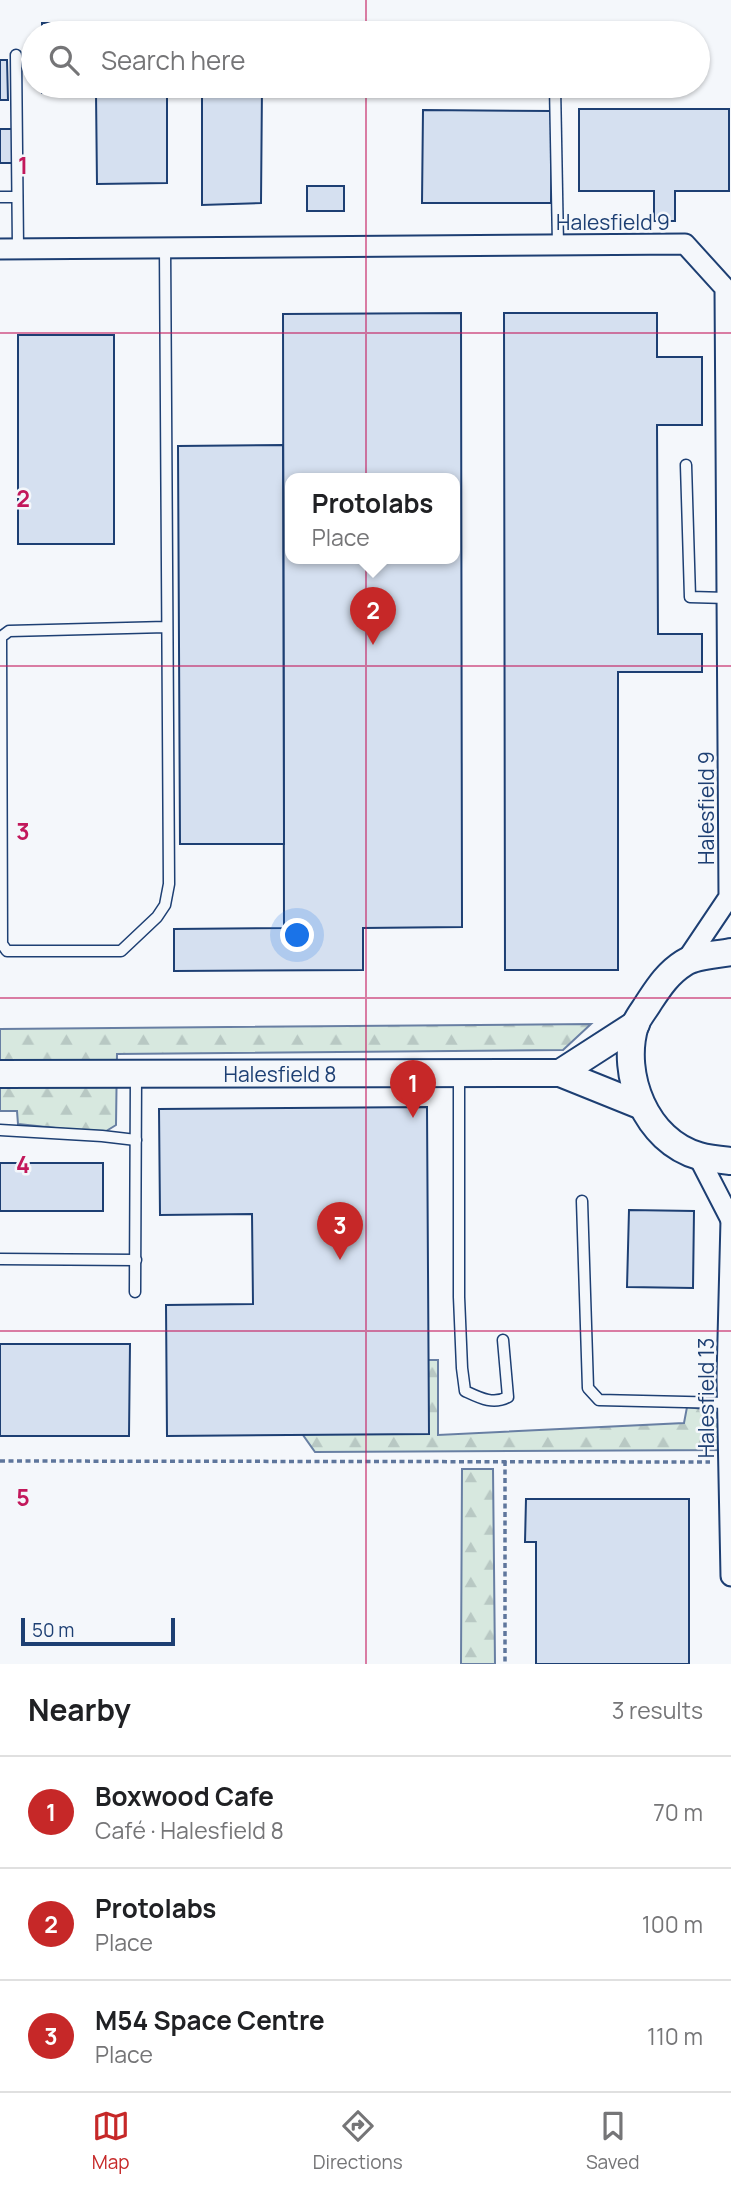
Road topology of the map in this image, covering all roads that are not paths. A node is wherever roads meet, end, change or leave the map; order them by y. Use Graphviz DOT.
graph roads {
  1 [pos="16,55"];
  2 [pos="555,98"];
  3 [pos="0,197"];
  4 [pos="17,197"];
  5 [pos="558,245"];
  6 [pos="165,247"];
  7 [pos="9,248"];
  8 [pos="728,336"];
  9 [pos="686,465"];
  10 [pos="729,503"];
  11 [pos="727,598"];
  12 [pos="166,627"];
  13 [pos="730,750"];
  14 [pos="730,898"];
  15 [pos="731,952"];
  16 [pos="686,961"];
  17 [pos="636,1024"];
  18 [pos="0,1073"];
  19 [pos="136,1073"];
  20 [pos="458,1073"];
  21 [pos="560,1073"];
  22 [pos="642,1105"];
  23 [pos="0,1130"];
  24 [pos="136,1140"];
  25 [pos="698,1156"];
  26 [pos="731,1161"];
  27 [pos="582,1201"];
  28 [pos="731,1220"];
  29 [pos="0,1259"];
  30 [pos="136,1260"];
  31 [pos="135,1292"];
  32 [pos="503,1340"];
  33 [pos="729,1378"];
  34 [pos="727,1403"];
  35 [pos="731,1576"];
  1 -- 4 [label="lane"];
  2 -- 5 [label="lane"];
  3 -- 4 [label="lane"];
  4 -- 7 [label="lane"];
  5 -- 6 [label="street, Halesfield 9"];
  5 -- 8 [label="street, Halesfield 9"];
  6 -- 7 [label="street, Halesfield 9"];
  6 -- 12 [label="lane"];
  8 -- 10 [label="street, Halesfield 9"];
  9 -- 11 [label="lane"];
  10 -- 11 [label="street, Halesfield 9"];
  11 -- 13 [label="street, Halesfield 9"];
  12 -- 12 [label="lane"];
  13 -- 14 [label="street, Halesfield 9"];
  14 -- 16 [label="street, Halesfield 9"];
  15 -- 16 [label="street"];
  16 -- 17 [label="street"];
  17 -- 21 [label="street"];
  17 -- 22 [label="street"];
  18 -- 19 [label="street, Halesfield 8"];
  19 -- 20 [label="street, Halesfield 8"];
  19 -- 24 [label="lane"];
  20 -- 21 [label="street, Halesfield 8"];
  20 -- 32 [label="lane"];
  21 -- 22 [label="street, Halesfield 8"];
  22 -- 25 [label="street"];
  23 -- 24 [label="lane"];
  24 -- 30 [label="lane"];
  25 -- 26 [label="street"];
  25 -- 28 [label="street"];
  27 -- 34 [label="lane"];
  28 -- 33 [label="street, Halesfield 13"];
  29 -- 30 [label="lane"];
  30 -- 31 [label="lane"];
  33 -- 34 [label="street, Halesfield 13"];
  34 -- 35 [label="street, Halesfield 13"];
}
